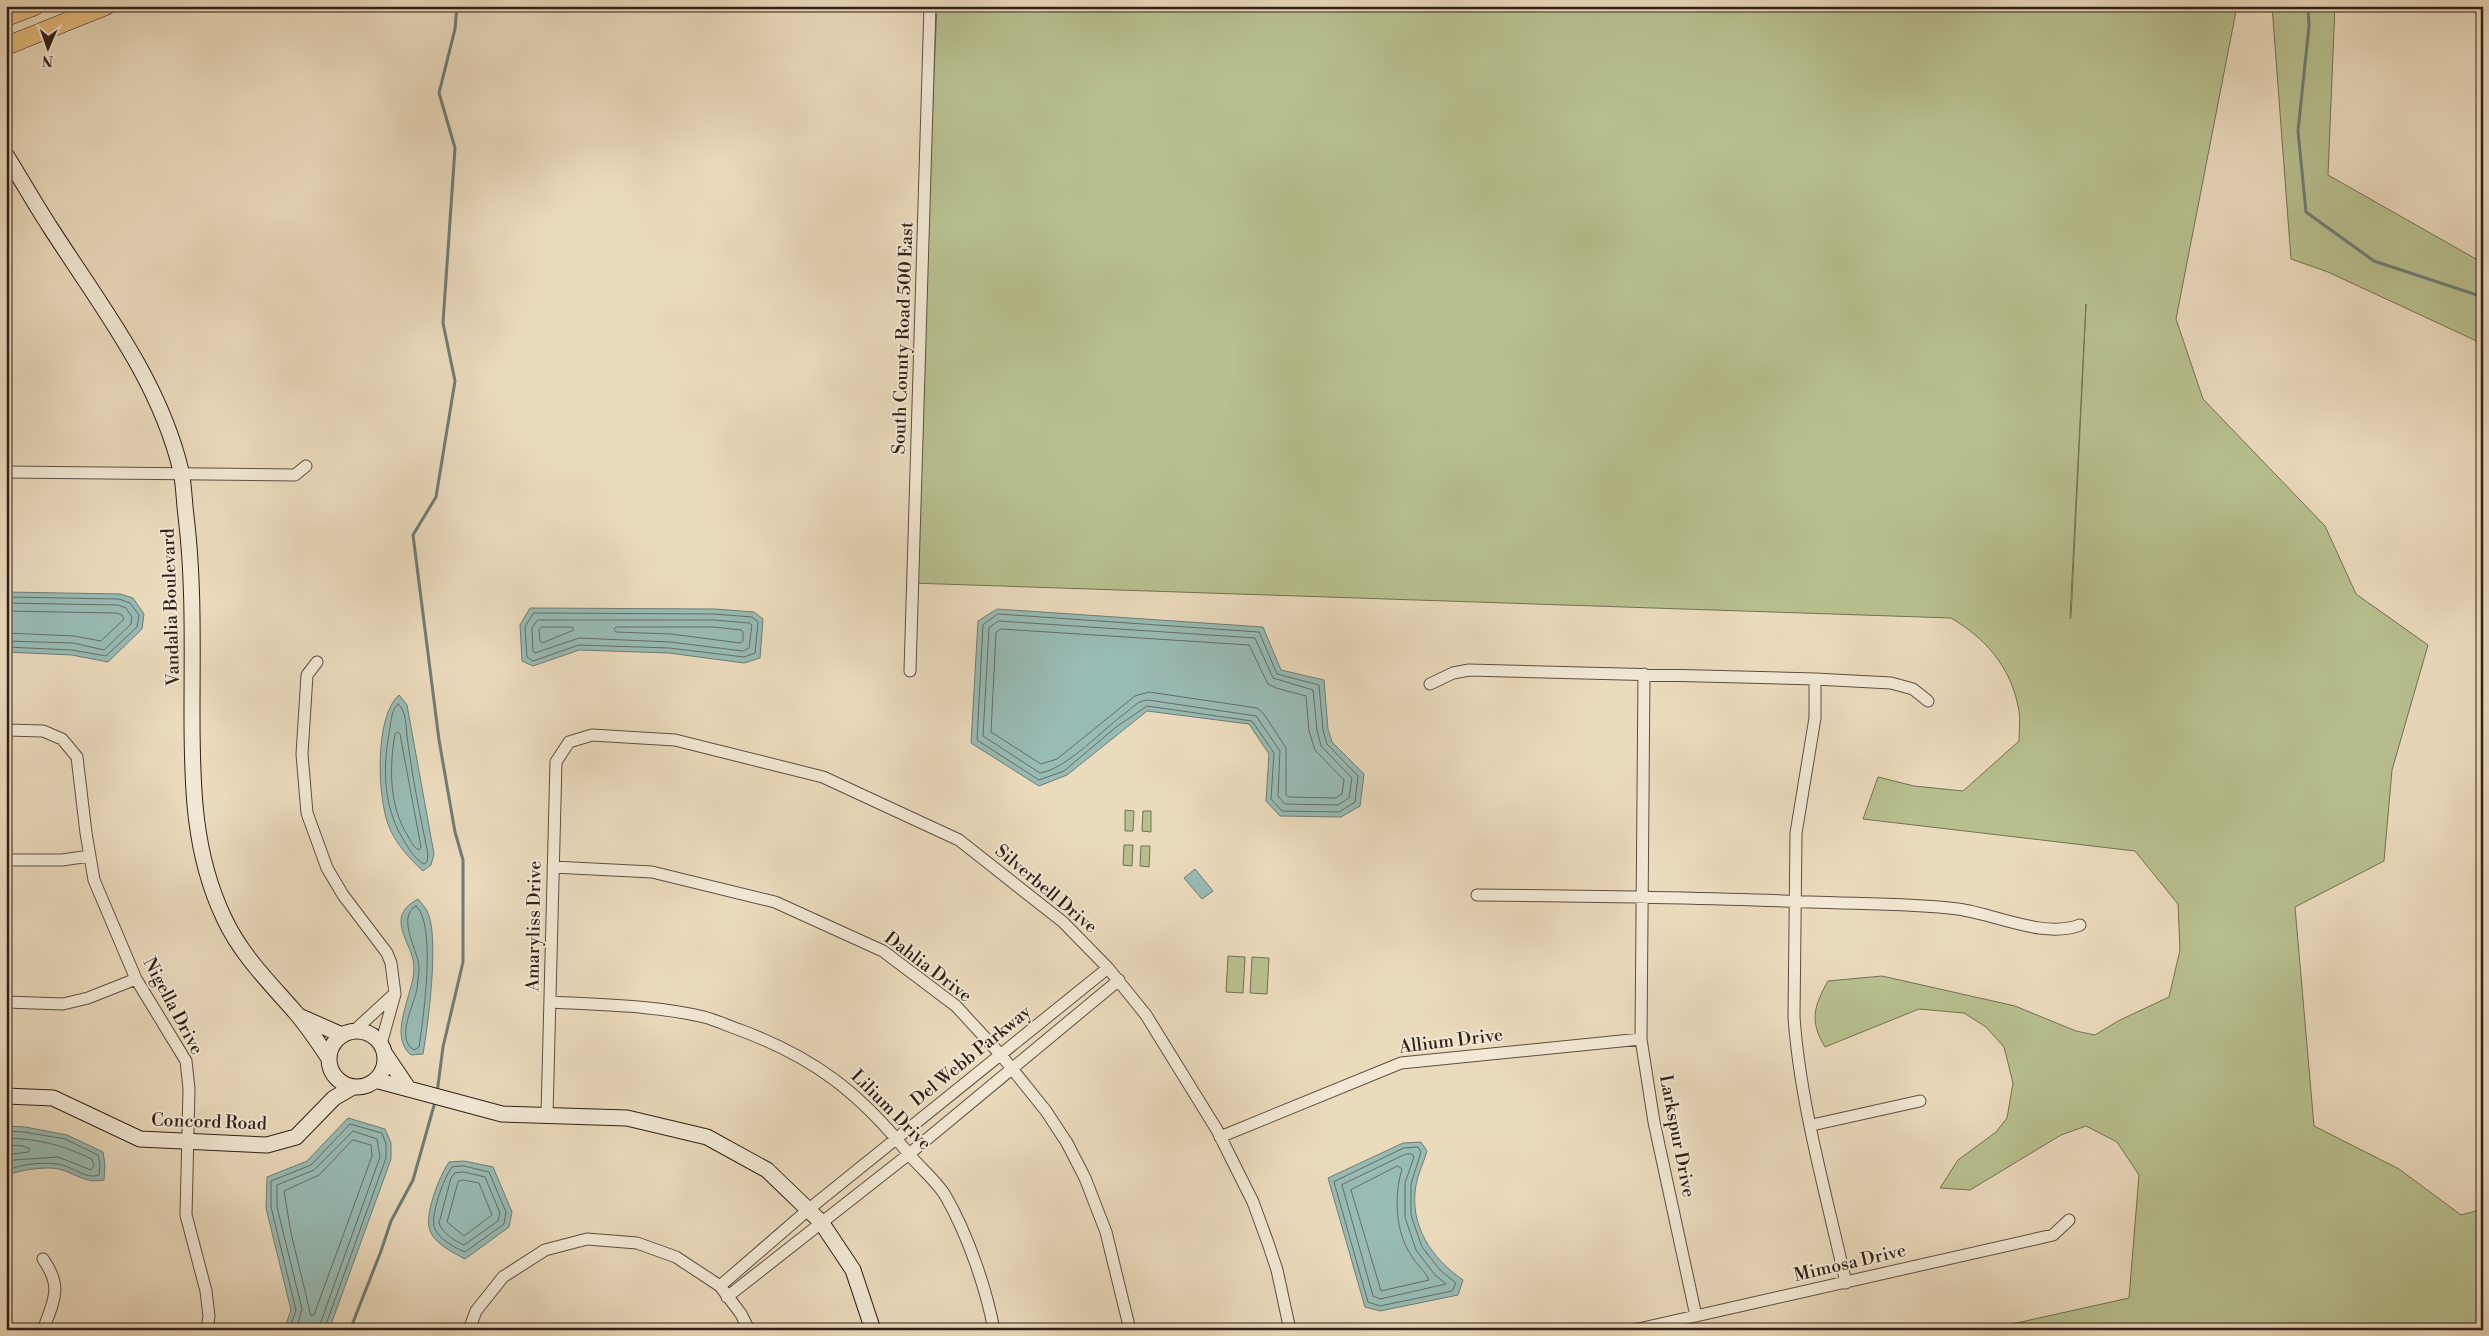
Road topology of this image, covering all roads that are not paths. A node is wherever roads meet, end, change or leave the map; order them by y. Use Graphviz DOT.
graph roads {
  1 [pos="35,6"];
  2 [pos="106,6"];
  3 [pos="930,6"];
  4 [pos="6,18"];
  5 [pos="6,46"];
  6 [pos="6,155"];
  7 [pos="306,466"];
  8 [pos="6,472"];
  9 [pos="181,473"];
  10 [pos="317,662"];
  11 [pos="910,671"];
  12 [pos="1644,674"];
  13 [pos="1815,679"];
  14 [pos="1430,684"];
  15 [pos="1928,701"];
  16 [pos="6,730"];
  17 [pos="569,742"];
  18 [pos="90,856"];
  19 [pos="6,860"];
  20 [pos="553,867"];
  21 [pos="1477,895"];
  22 [pos="1641,897"];
  23 [pos="1795,901"];
  24 [pos="2080,925"];
  25 [pos="1108,968"];
  26 [pos="136,979"];
  27 [pos="1119,980"];
  28 [pos="395,994"];
  29 [pos="6,1002"];
  30 [pos="550,1002"];
  31 [pos="298,1015"];
  32 [pos="348,1033"];
  33 [pos="1641,1039"];
  34 [pos="383,1049"];
  35 [pos="1001,1055"];
  36 [pos="328,1057"];
  37 [pos="1011,1068"];
  38 [pos="334,1075"];
  39 [pos="375,1080"];
  40 [pos="353,1086"];
  41 [pos="408,1088"];
  42 [pos="6,1096"];
  43 [pos="1920,1100"];
  44 [pos="320,1113"];
  45 [pos="547,1115"];
  46 [pos="1812,1125"];
  47 [pos="1220,1136"];
  48 [pos="898,1139"];
  49 [pos="188,1142"];
  50 [pos="909,1154"];
  51 [pos="809,1209"];
  52 [pos="2068,1220"];
  53 [pos="821,1222"];
  54 [pos="43,1260"];
  55 [pos="1846,1283"];
  56 [pos="720,1286"];
  57 [pos="727,1297"];
  58 [pos="1696,1316"];
  59 [pos="43,1330"];
  60 [pos="207,1330"];
  61 [pos="469,1330"];
  62 [pos="749,1330"];
  63 [pos="873,1330"];
  64 [pos="994,1330"];
  65 [pos="1130,1330"];
  66 [pos="1290,1330"];
  67 [pos="1634,1330"];
  1 -- 4 [label="main road"];
  2 -- 5 [label="main road"];
  3 -- 11 [label="street, South County Road 500 East"];
  6 -- 9 [label="street, Vandalia Boulevard"];
  7 -- 9 [label="street"];
  8 -- 9 [label="street"];
  9 -- 31 [label="street, Vandalia Boulevard"];
  10 -- 28 [label="street"];
  12 -- 13 [label="street"];
  12 -- 14 [label="street"];
  12 -- 22 [label="street, Larkspur Drive"];
  13 -- 15 [label="street"];
  13 -- 23 [label="street"];
  16 -- 18 [label="street, Nigella Drive"];
  17 -- 20 [label="street, Amaryliss Drive"];
  17 -- 25 [label="street, Silverbell Drive"];
  18 -- 19 [label="street"];
  18 -- 26 [label="street, Nigella Drive"];
  20 -- 30 [label="street, Amaryliss Drive"];
  20 -- 35 [label="street, Dahlia Drive"];
  21 -- 22 [label="street"];
  22 -- 23 [label="street"];
  22 -- 33 [label="street, Larkspur Drive"];
  23 -- 24 [label="street"];
  23 -- 46 [label="street"];
  25 -- 27 [label="street, Silverbell Drive"];
  25 -- 35 [label="street, Del Webb Parkway"];
  26 -- 29 [label="street"];
  26 -- 49 [label="street, Nigella Drive"];
  27 -- 37 [label="street, Del Webb Parkway"];
  27 -- 47 [label="street, Silverbell Drive"];
  28 -- 32 [label="street"];
  28 -- 34 [label="street"];
  30 -- 45 [label="street, Amaryliss Drive"];
  30 -- 48 [label="street, Lilium Drive"];
  31 -- 32 [label="street, Vandalia Boulevard"];
  31 -- 36 [label="street, Vandalia Boulevard"];
  32 -- 34 [label="street"];
  32 -- 36 [label="street"];
  33 -- 47 [label="street, Allium Drive"];
  33 -- 58 [label="street, Larkspur Drive"];
  34 -- 39 [label="street"];
  34 -- 41 [label="street"];
  35 -- 37 [label="street, Dahlia Drive"];
  35 -- 48 [label="street, Del Webb Parkway"];
  36 -- 38 [label="street"];
  37 -- 50 [label="street, Del Webb Parkway"];
  37 -- 65 [label="street, Dahlia Drive"];
  38 -- 40 [label="street"];
  38 -- 44 [label="street, Concord Road"];
  39 -- 40 [label="street"];
  39 -- 41 [label="street"];
  40 -- 44 [label="street, Concord Road"];
  41 -- 45 [label="street"];
  42 -- 49 [label="street, Concord Road"];
  43 -- 46 [label="street"];
  44 -- 49 [label="street, Concord Road"];
  45 -- 51 [label="street"];
  46 -- 55 [label="street"];
  47 -- 66 [label="street, Silverbell Drive"];
  48 -- 50 [label="street, Lilium Drive"];
  48 -- 51 [label="street, Del Webb Parkway"];
  49 -- 60 [label="street, Nigella Drive"];
  50 -- 53 [label="street, Del Webb Parkway"];
  50 -- 64 [label="street, Lilium Drive"];
  51 -- 53 [label="street"];
  51 -- 56 [label="street, Del Webb Parkway"];
  52 -- 55 [label="street, Mimosa Drive"];
  53 -- 57 [label="street, Del Webb Parkway"];
  53 -- 63 [label="street"];
  54 -- 59 [label="street"];
  55 -- 58 [label="street, Mimosa Drive"];
  56 -- 57 [label="street"];
  56 -- 61 [label="street"];
  57 -- 62 [label="street"];
  58 -- 67 [label="street, Mimosa Drive"];
}
